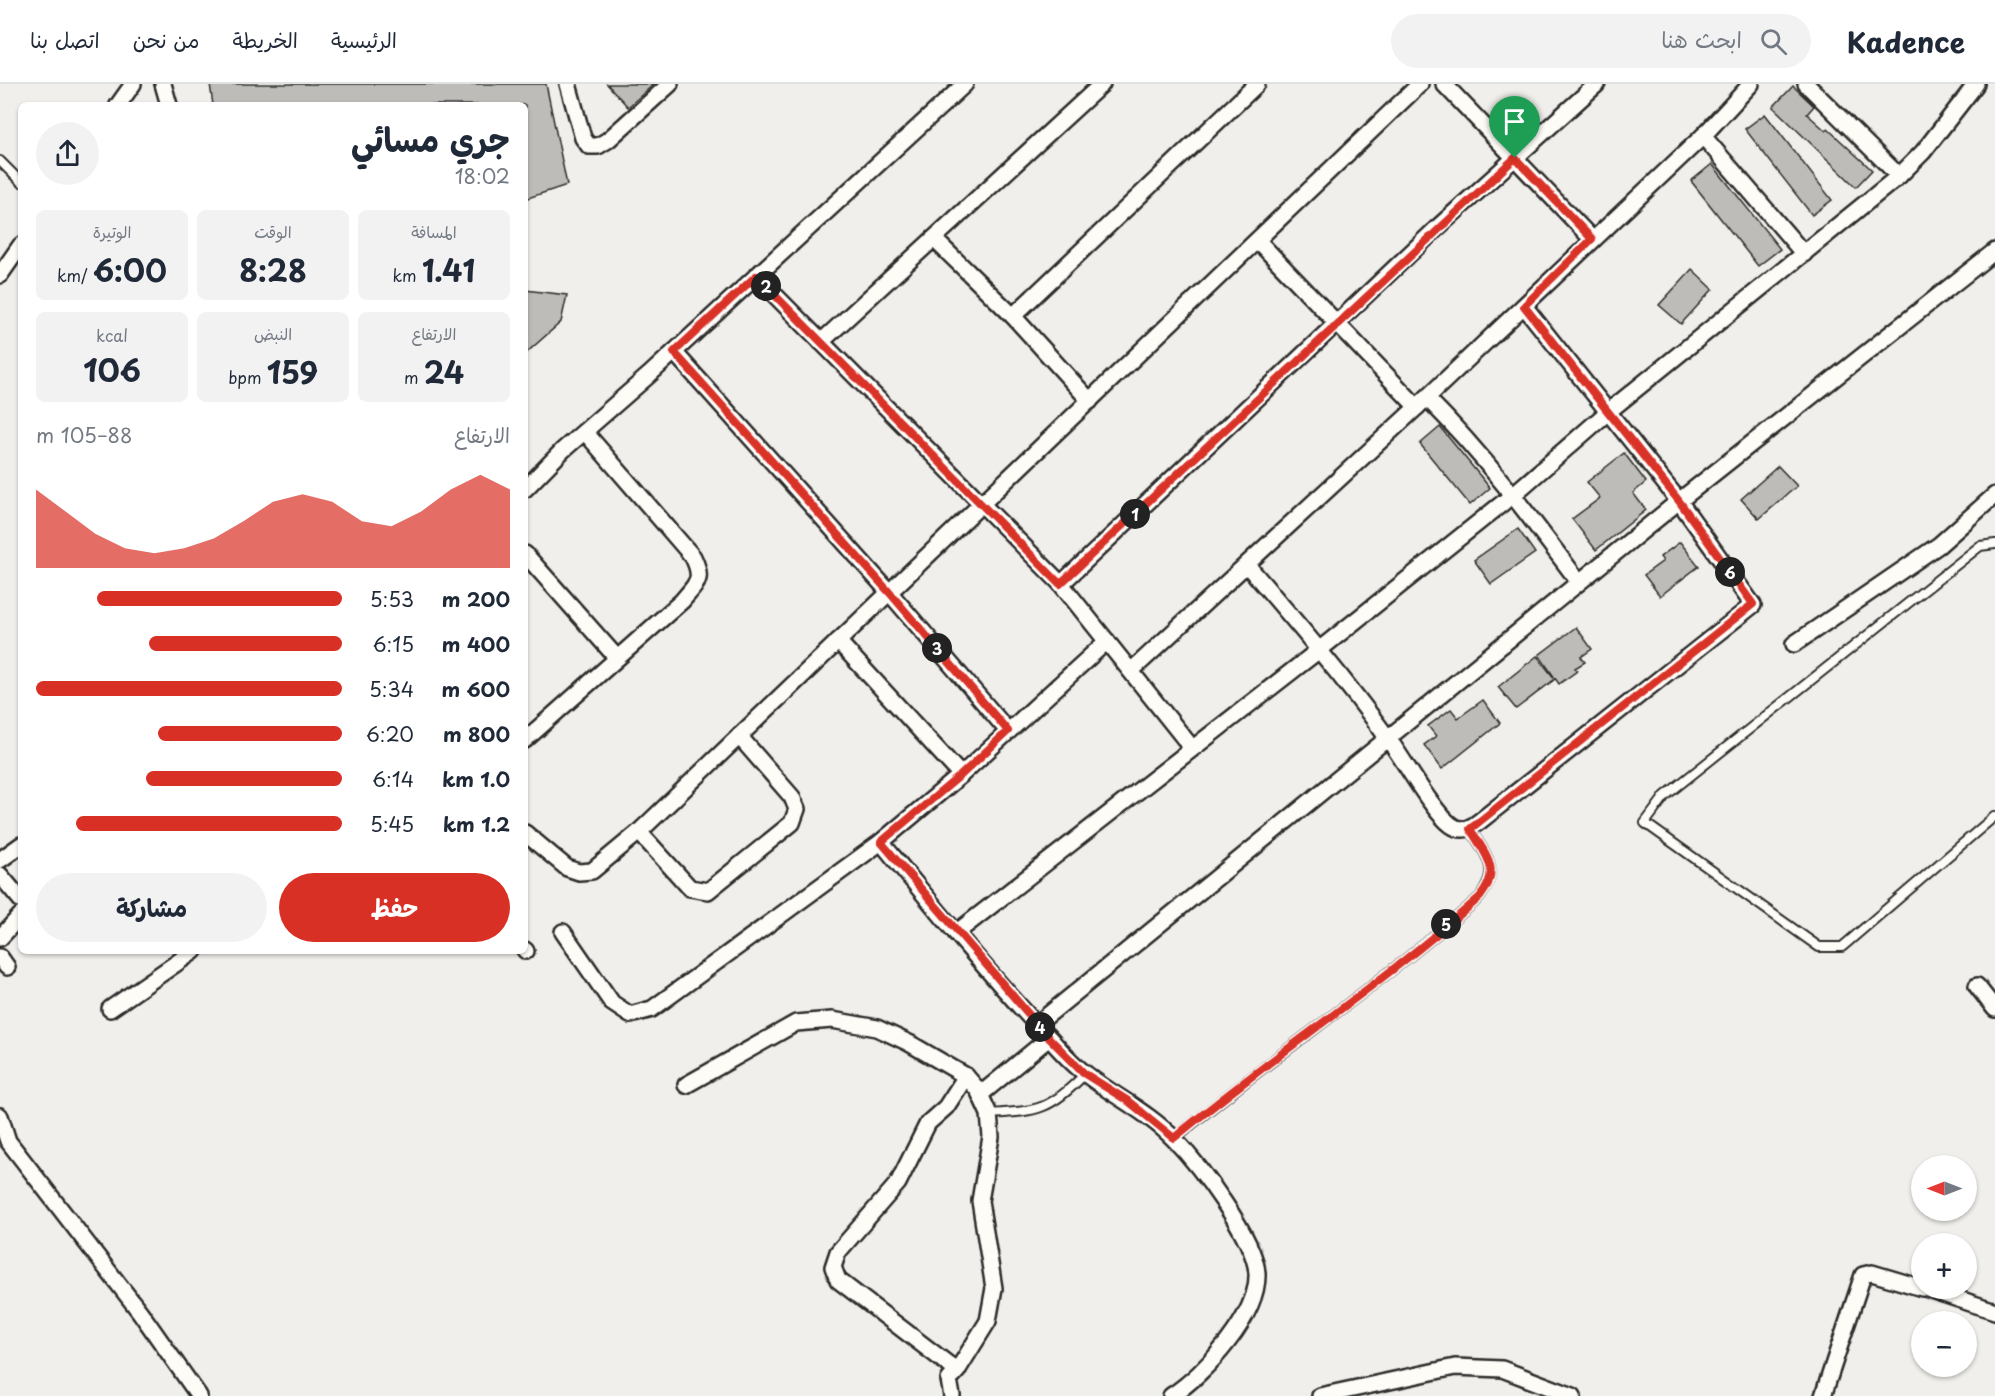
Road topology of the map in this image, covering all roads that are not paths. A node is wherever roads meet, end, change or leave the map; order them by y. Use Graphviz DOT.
graph roads {
  1 [pos="133,84"];
  2 [pos="163,84"];
  3 [pos="568,84"];
  4 [pos="670,84"];
  5 [pos="965,84"];
  6 [pos="1102,84"];
  7 [pos="1257,84"];
  8 [pos="1420,84"];
  9 [pos="1444,84"];
  10 [pos="1597,84"];
  11 [pos="1750,84"];
  12 [pos="1806,84"];
  13 [pos="1976,84"];
  14 [pos="120,102"];
  15 [pos="168,102"];
  16 [pos="1703,136"];
  17 [pos="1515,158"];
  18 [pos="0,161"];
  19 [pos="1899,176"];
  20 [pos="18,179"];
  21 [pos="934,239"];
  22 [pos="1592,239"];
  23 [pos="1258,241"];
  24 [pos="18,249"];
  25 [pos="1995,251"];
  26 [pos="1804,254"];
  27 [pos="0,275"];
  28 [pos="756,276"];
  29 [pos="1524,306"];
  30 [pos="1013,316"];
  31 [pos="1336,323"];
  32 [pos="821,342"];
  33 [pos="674,352"];
  34 [pos="1090,401"];
  35 [pos="1422,403"];
  36 [pos="1609,411"];
  37 [pos="585,432"];
  38 [pos="528,486"];
  39 [pos="1514,494"];
  40 [pos="1995,495"];
  41 [pos="1679,501"];
  42 [pos="983,503"];
  43 [pos="1995,544"];
  44 [pos="528,557"];
  45 [pos="1247,565"];
  46 [pos="1579,582"];
  47 [pos="1060,584"];
  48 [pos="889,592"];
  49 [pos="838,640"];
  50 [pos="1107,641"];
  51 [pos="1794,644"];
  52 [pos="1319,650"];
  53 [pos="617,658"];
  54 [pos="1131,672"];
  55 [pos="1008,731"];
  56 [pos="739,736"];
  57 [pos="528,737"];
  58 [pos="1389,739"];
  59 [pos="1192,748"];
  60 [pos="961,775"];
  61 [pos="1995,816"];
  62 [pos="1470,829"];
  63 [pos="639,832"];
  64 [pos="528,836"];
  65 [pos="881,842"];
  66 [pos="18,847"];
  67 [pos="0,860"];
  68 [pos="0,875"];
  69 [pos="18,896"];
  70 [pos="18,918"];
  71 [pos="563,932"];
  72 [pos="956,933"];
  73 [pos="0,938"];
  74 [pos="190,954"];
  75 [pos="1977,986"];
  76 [pos="1995,1009"];
  77 [pos="111,1010"];
  78 [pos="1037,1024"];
  79 [pos="1049,1038"];
  80 [pos="1085,1074"];
  81 [pos="966,1076"];
  82 [pos="686,1085"];
  83 [pos="981,1094"];
  84 [pos="988,1114"];
  85 [pos="0,1116"];
  86 [pos="1174,1138"];
  87 [pos="1911,1284"];
  88 [pos="1957,1299"];
  89 [pos="1995,1311"];
  90 [pos="957,1371"];
  91 [pos="199,1396"];
  92 [pos="952,1396"];
  93 [pos="1171,1396"];
  94 [pos="1320,1396"];
  95 [pos="1573,1396"];
  96 [pos="1823,1396"];
  1 -- 14 [label="street"];
  2 -- 15 [label="street"];
  3 -- 4 [label="street"];
  5 -- 28 [label="street"];
  6 -- 21 [label="street"];
  7 -- 30 [label="street"];
  8 -- 23 [label="street"];
  9 -- 17 [label="street"];
  10 -- 17 [label="street"];
  11 -- 16 [label="street"];
  12 -- 19 [label="street"];
  13 -- 19 [label="street"];
  16 -- 22 [label="street"];
  16 -- 26 [label="street"];
  17 -- 22 [label="street"];
  17 -- 31 [label="street"];
  18 -- 20 [label="lane"];
  19 -- 26 [label="street"];
  21 -- 30 [label="street"];
  21 -- 32 [label="street"];
  22 -- 29 [label="street"];
  23 -- 31 [label="street"];
  23 -- 34 [label="street"];
  24 -- 27 [label="street"];
  25 -- 41 [label="street"];
  26 -- 36 [label="street"];
  28 -- 32 [label="street"];
  28 -- 33 [label="street"];
  29 -- 35 [label="street"];
  29 -- 36 [label="street"];
  30 -- 34 [label="street"];
  31 -- 35 [label="street"];
  31 -- 47 [label="street"];
  32 -- 42 [label="street"];
  33 -- 37 [label="street"];
  33 -- 48 [label="street"];
  34 -- 42 [label="street"];
  35 -- 39 [label="street"];
  35 -- 45 [label="street"];
  36 -- 39 [label="street"];
  36 -- 41 [label="street"];
  37 -- 38 [label="street"];
  37 -- 53 [label="street"];
  39 -- 46 [label="street"];
  39 -- 52 [label="street"];
  40 -- 51 [label="street"];
  41 -- 46 [label="street"];
  41 -- 62 [label="street"];
  42 -- 47 [label="street"];
  42 -- 48 [label="street"];
  43 -- 61 [label="lane"];
  44 -- 53 [label="street"];
  45 -- 52 [label="street"];
  45 -- 54 [label="street"];
  46 -- 58 [label="street"];
  47 -- 50 [label="street"];
  48 -- 49 [label="street"];
  48 -- 55 [label="street"];
  49 -- 56 [label="street"];
  49 -- 60 [label="street"];
  50 -- 54 [label="street"];
  50 -- 55 [label="street"];
  52 -- 58 [label="street"];
  52 -- 59 [label="street"];
  53 -- 57 [label="street"];
  54 -- 59 [label="street"];
  55 -- 60 [label="street"];
  56 -- 63 [label="street"];
  56 -- 63 [label="street"];
  58 -- 62 [label="street"];
  58 -- 78 [label="street"];
  59 -- 72 [label="street"];
  60 -- 65 [label="street"];
  62 -- 86 [label="lane"];
  63 -- 64 [label="street"];
  65 -- 71 [label="street"];
  65 -- 72 [label="street"];
  66 -- 67 [label="street"];
  68 -- 69 [label="street"];
  70 -- 73 [label="street"];
  72 -- 78 [label="street"];
  74 -- 77 [label="street"];
  75 -- 76 [label="street"];
  78 -- 79 [label="street"];
  79 -- 80 [label="street"];
  79 -- 83 [label="street"];
  80 -- 84 [label="lane"];
  80 -- 86 [label="street"];
  81 -- 82 [label="street"];
  81 -- 83 [label="street"];
  81 -- 90 [label="street"];
  83 -- 84 [label="street"];
  84 -- 90 [label="street"];
  85 -- 91 [label="street"];
  86 -- 93 [label="street"];
  87 -- 96 [label="street"];
  88 -- 89 [label="street"];
  90 -- 92 [label="street"];
  94 -- 95 [label="street"];
}
